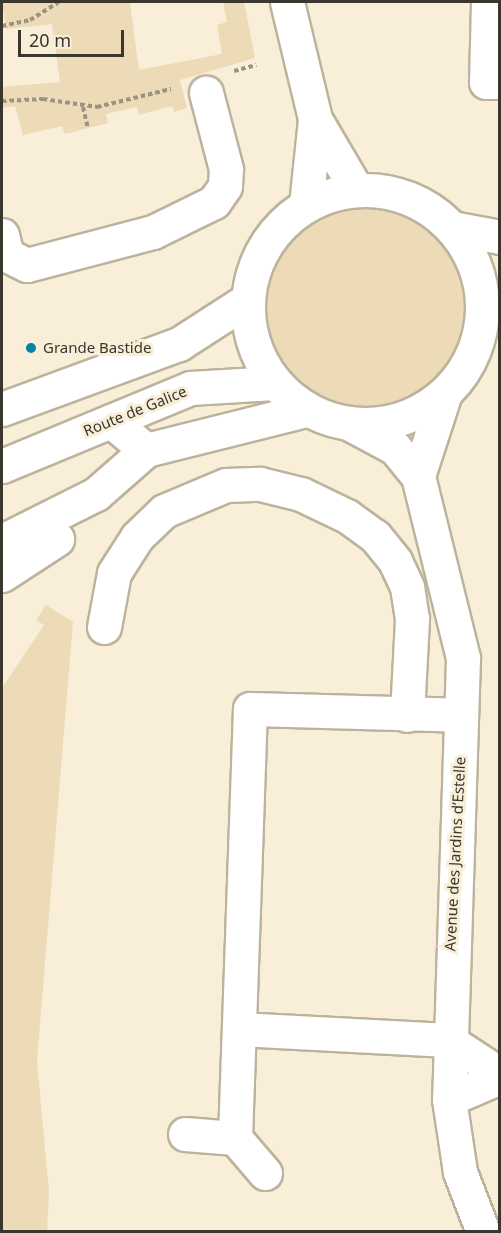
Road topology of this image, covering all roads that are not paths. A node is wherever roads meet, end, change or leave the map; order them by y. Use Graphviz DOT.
graph roads {
  1 [pos="287,2"];
  2 [pos="488,2"];
  3 [pos="500,82"];
  4 [pos="205,84"];
  5 [pos="315,119"];
  6 [pos="356,189"];
  7 [pos="306,205"];
  8 [pos="452,228"];
  9 [pos="2,235"];
  10 [pos="500,237"];
  11 [pos="247,300"];
  12 [pos="490,321"];
  13 [pos="274,383"];
  14 [pos="445,393"];
  15 [pos="2,409"];
  16 [pos="307,410"];
  17 [pos="111,421"];
  18 [pos="348,423"];
  19 [pos="146,450"];
  20 [pos="2,466"];
  21 [pos="418,476"];
  22 [pos="57,539"];
  23 [pos="2,541"];
  24 [pos="2,575"];
  25 [pos="104,627"];
  26 [pos="407,715"];
  27 [pos="461,715"];
  28 [pos="239,1029"];
  29 [pos="448,1040"];
  30 [pos="500,1076"];
  31 [pos="449,1099"];
  32 [pos="185,1134"];
  33 [pos="235,1138"];
  34 [pos="265,1173"];
  35 [pos="483,1232"];
  1 -- 5 [label="main road"];
  2 -- 3 [label="main road"];
  4 -- 9 [label="main road"];
  5 -- 6 [label="main road"];
  5 -- 7 [label="main road"];
  6 -- 7 [label="main road"];
  6 -- 8 [label="main road"];
  7 -- 11 [label="main road"];
  8 -- 10 [label="main road"];
  8 -- 12 [label="main road"];
  11 -- 13 [label="main road"];
  11 -- 15 [label="main road"];
  12 -- 14 [label="main road"];
  13 -- 16 [label="main road"];
  13 -- 17 [label="main road, Route de Galice"];
  14 -- 18 [label="main road"];
  14 -- 21 [label="main road"];
  16 -- 18 [label="main road"];
  16 -- 19 [label="main road"];
  17 -- 19 [label="main road"];
  17 -- 20 [label="main road, Route de Galice"];
  18 -- 21 [label="main road, Avenue des Jardins d’Estelle"];
  19 -- 23 [label="main road"];
  21 -- 27 [label="main road, Avenue des Jardins d’Estelle"];
  22 -- 24 [label="main road"];
  25 -- 26 [label="main road"];
  26 -- 27 [label="main road"];
  26 -- 28 [label="main road"];
  27 -- 29 [label="main road, Avenue des Jardins d’Estelle"];
  28 -- 29 [label="main road"];
  28 -- 33 [label="main road"];
  29 -- 30 [label="main road"];
  29 -- 31 [label="main road, Avenue des Jardins d’Estelle"];
  30 -- 31 [label="main road"];
  31 -- 35 [label="main road, Avenue des Jardins d’Estelle"];
  32 -- 33 [label="main road"];
  33 -- 34 [label="main road"];
}
